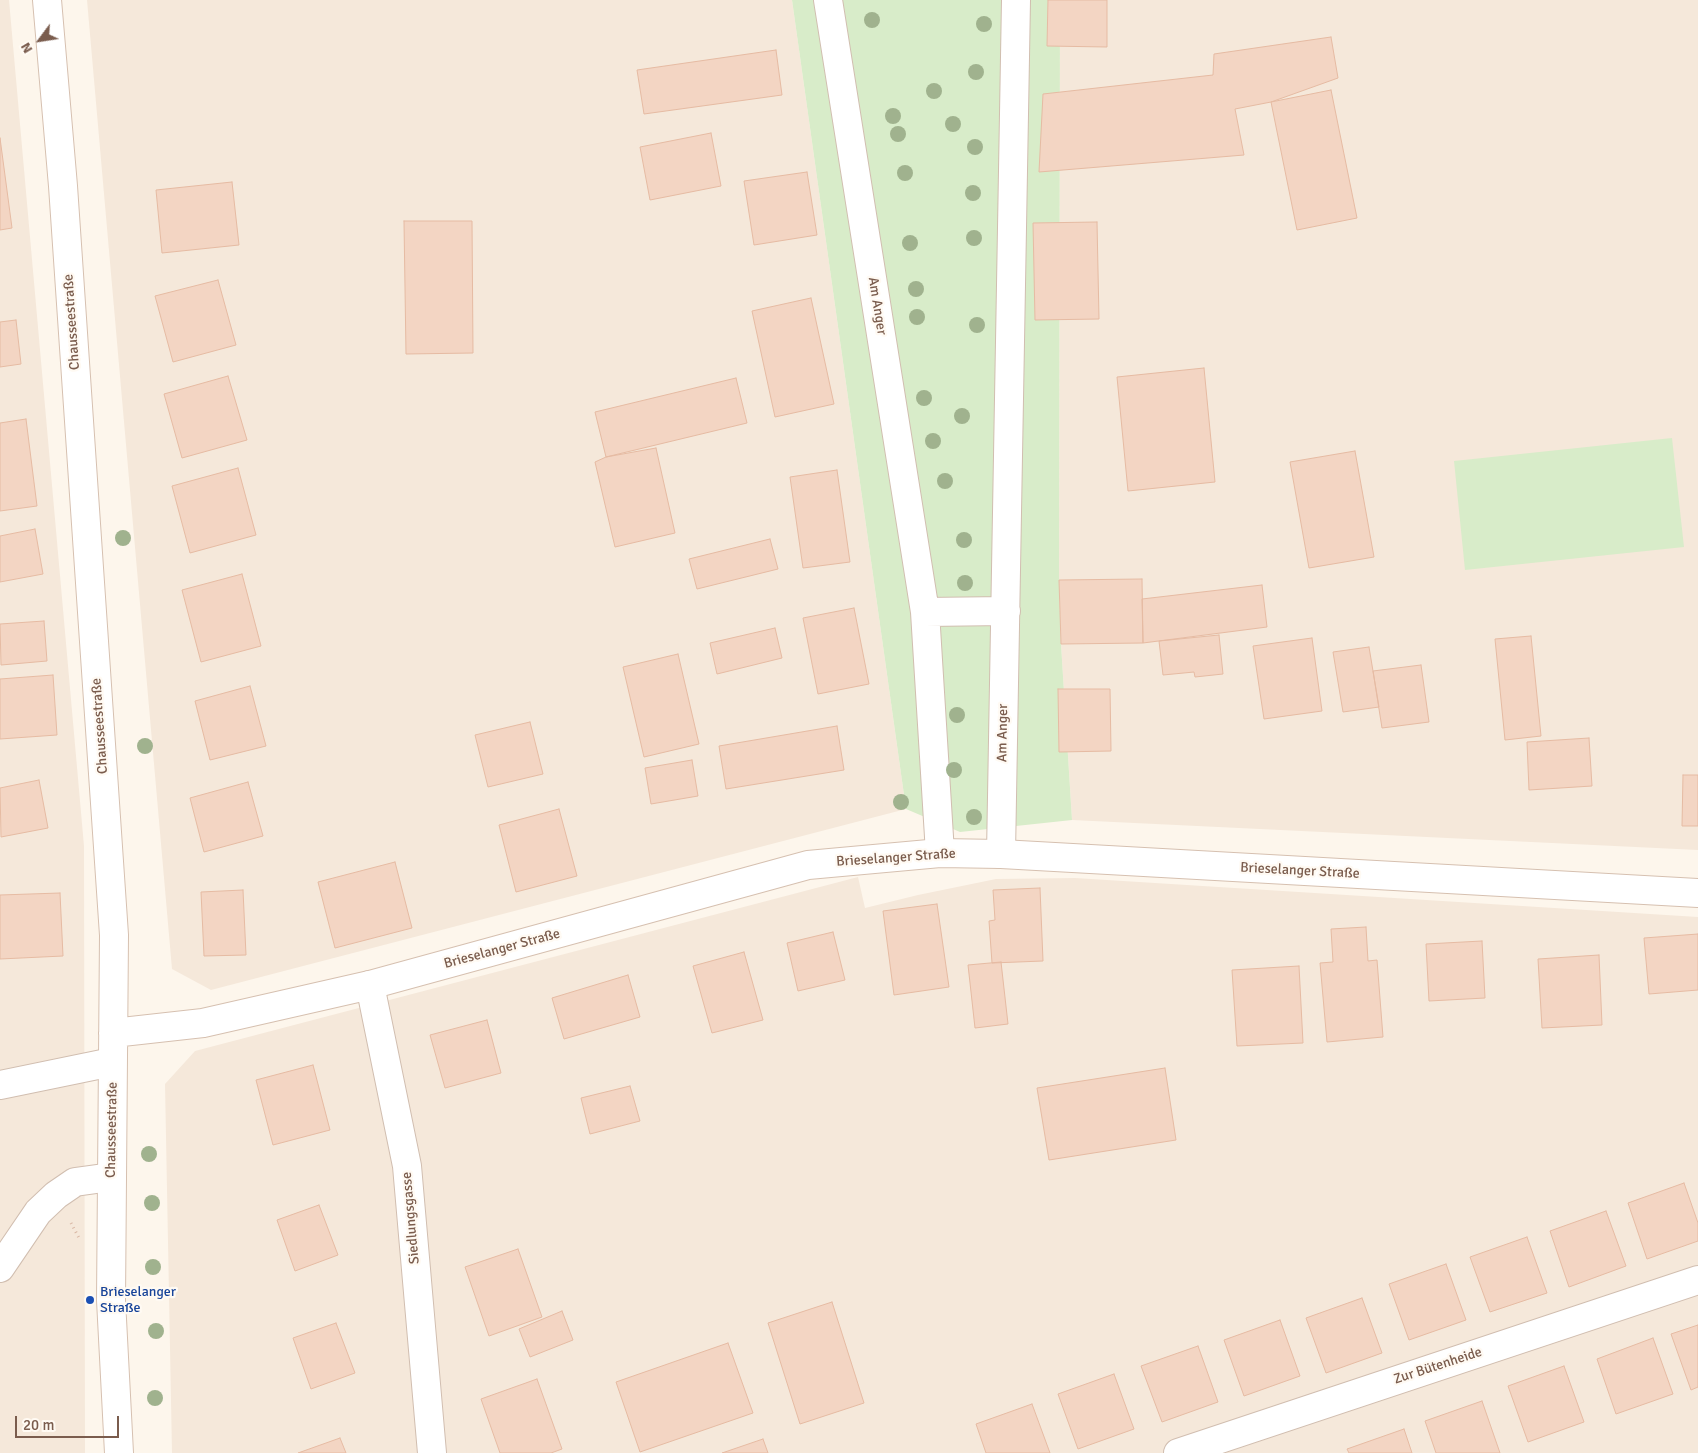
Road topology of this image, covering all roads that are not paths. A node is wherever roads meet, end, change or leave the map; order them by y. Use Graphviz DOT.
graph roads {
  1 [pos="47,0"];
  2 [pos="828,0"];
  3 [pos="1016,0"];
  4 [pos="1006,611"];
  5 [pos="925,612"];
  6 [pos="940,853"];
  7 [pos="1001,854"];
  8 [pos="1698,893"];
  9 [pos="370,985"];
  10 [pos="113,1034"];
  11 [pos="112,1062"];
  12 [pos="0,1085"];
  13 [pos="111,1177"];
  14 [pos="0,1268"];
  15 [pos="1698,1280"];
  16 [pos="120,1453"];
  17 [pos="432,1453"];
  18 [pos="1178,1453"];
  1 -- 10 [label="street, Chausseestraße"];
  2 -- 5 [label="street, Am Anger"];
  3 -- 4 [label="street, Am Anger"];
  4 -- 5 [label="street"];
  4 -- 7 [label="street, Am Anger"];
  5 -- 6 [label="street, Am Anger"];
  6 -- 7 [label="street, Brieselanger Straße"];
  6 -- 9 [label="street, Brieselanger Straße"];
  7 -- 8 [label="street, Brieselanger Straße"];
  9 -- 10 [label="street, Brieselanger Straße"];
  9 -- 17 [label="street, Siedlungsgasse"];
  10 -- 11 [label="street, Chausseestraße"];
  11 -- 12 [label="street"];
  11 -- 13 [label="street, Chausseestraße"];
  13 -- 14 [label="street"];
  13 -- 16 [label="street, Chausseestraße"];
  15 -- 18 [label="street, Zur Bütenheide"];
}
